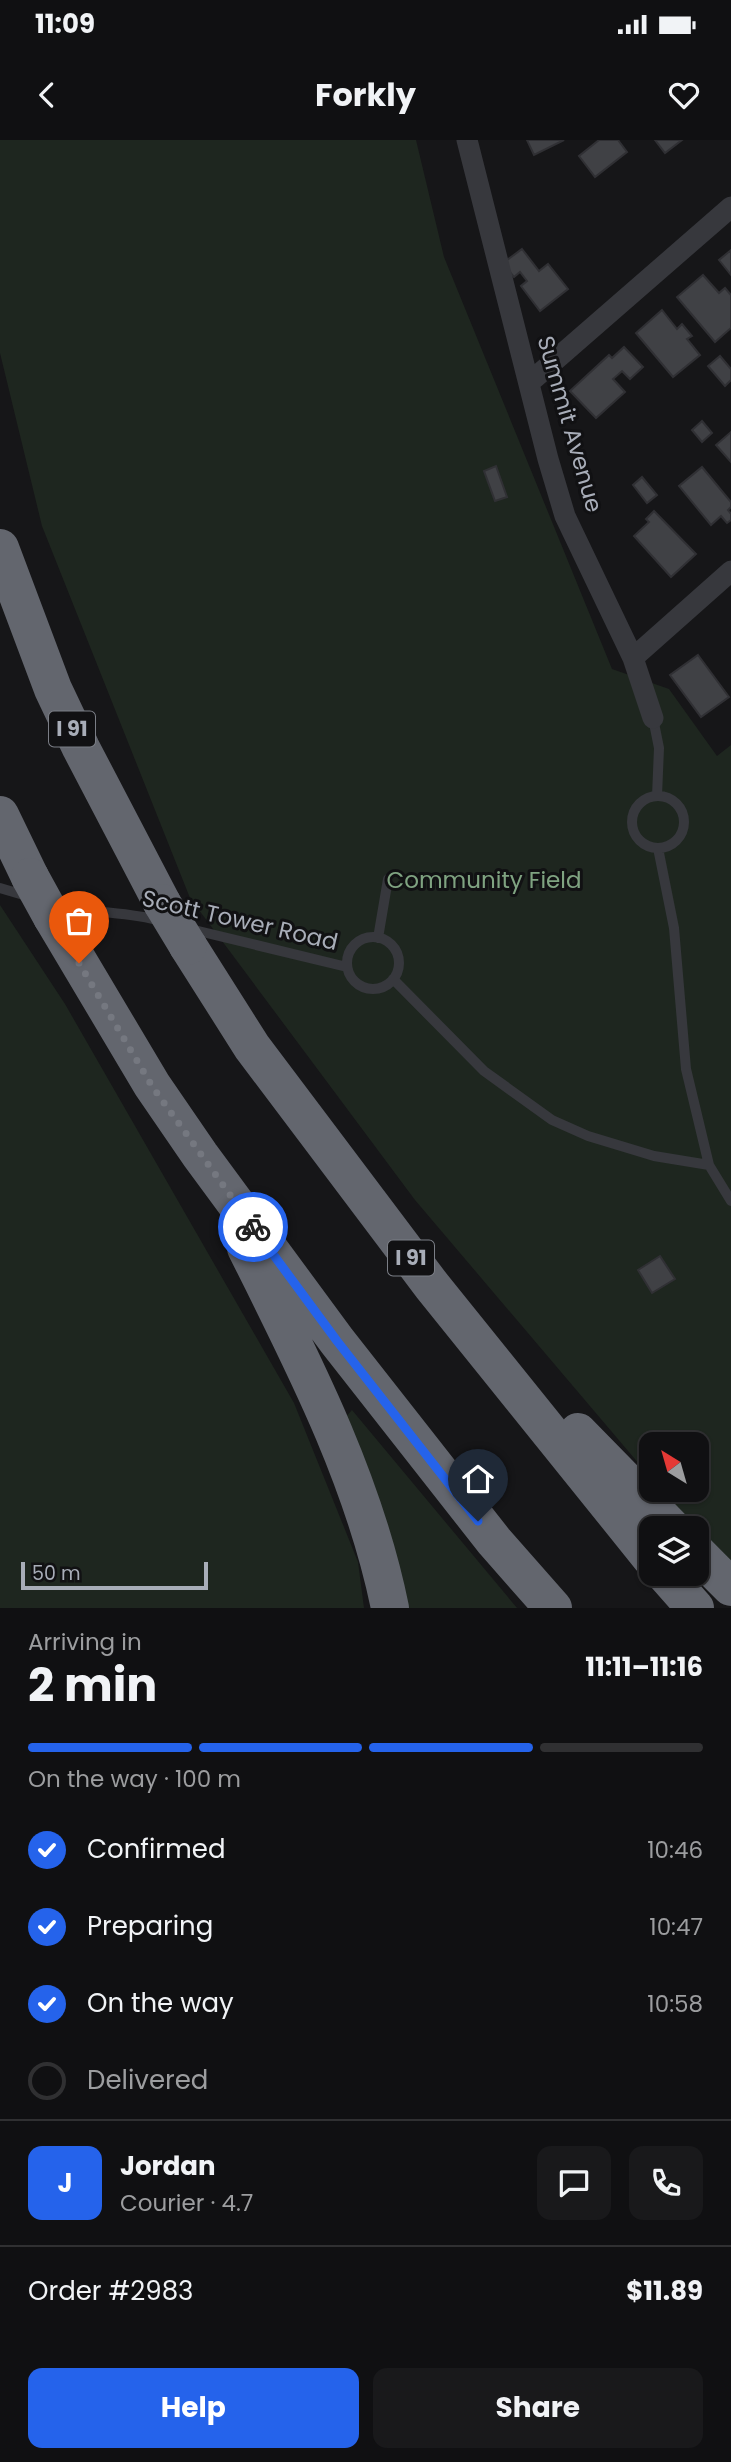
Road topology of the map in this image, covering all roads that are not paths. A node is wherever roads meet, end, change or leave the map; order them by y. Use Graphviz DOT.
graph roads {
  1 [pos="467,140"];
  2 [pos="731,207"];
  3 [pos="530,382"];
  4 [pos="0,548"];
  5 [pos="731,571"];
  6 [pos="633,658"];
  7 [pos="653,718"];
  8 [pos="657,796"];
  9 [pos="0,815"];
  10 [pos="658,848"];
  11 [pos="388,879"];
  12 [pos="15,882"];
  13 [pos="378,938"];
  14 [pos="347,967"];
  15 [pos="393,979"];
  16 [pos="200,1155"];
  17 [pos="709,1165"];
  18 [pos="731,1201"];
  19 [pos="432,1286"];
  20 [pos="661,1516"];
  21 [pos="639,1543"];
  22 [pos="709,1565"];
  23 [pos="676,1586"];
  24 [pos="731,1587"];
  25 [pos="390,1608"];
  26 [pos="554,1608"];
  27 [pos="695,1608"];
  1 -- 3 [label="street, Summit Avenue"];
  2 -- 3 [label="street"];
  3 -- 6 [label="street, Summit Avenue"];
  4 -- 19 [label="highway, I 91, bridge"];
  5 -- 6 [label="street"];
  6 -- 7 [label="street, Summit Avenue"];
  7 -- 8 [label="lane, Summit Avenue"];
  8 -- 10 [label="lane"];
  8 -- 10 [label="lane"];
  9 -- 12 [label="highway"];
  10 -- 17 [label="lane"];
  11 -- 13 [label="lane"];
  12 -- 14 [label="lane, Scott Tower Road"];
  12 -- 16 [label="highway, bridge"];
  13 -- 14 [label="lane"];
  13 -- 15 [label="lane"];
  14 -- 15 [label="lane"];
  15 -- 17 [label="lane"];
  16 -- 25 [label="highway"];
  16 -- 26 [label="highway"];
  17 -- 18 [label="lane"];
  19 -- 20 [label="highway"];
  19 -- 21 [label="highway, I 91"];
  22 -- 24 [label="highway"];
  23 -- 27 [label="highway"];
}
